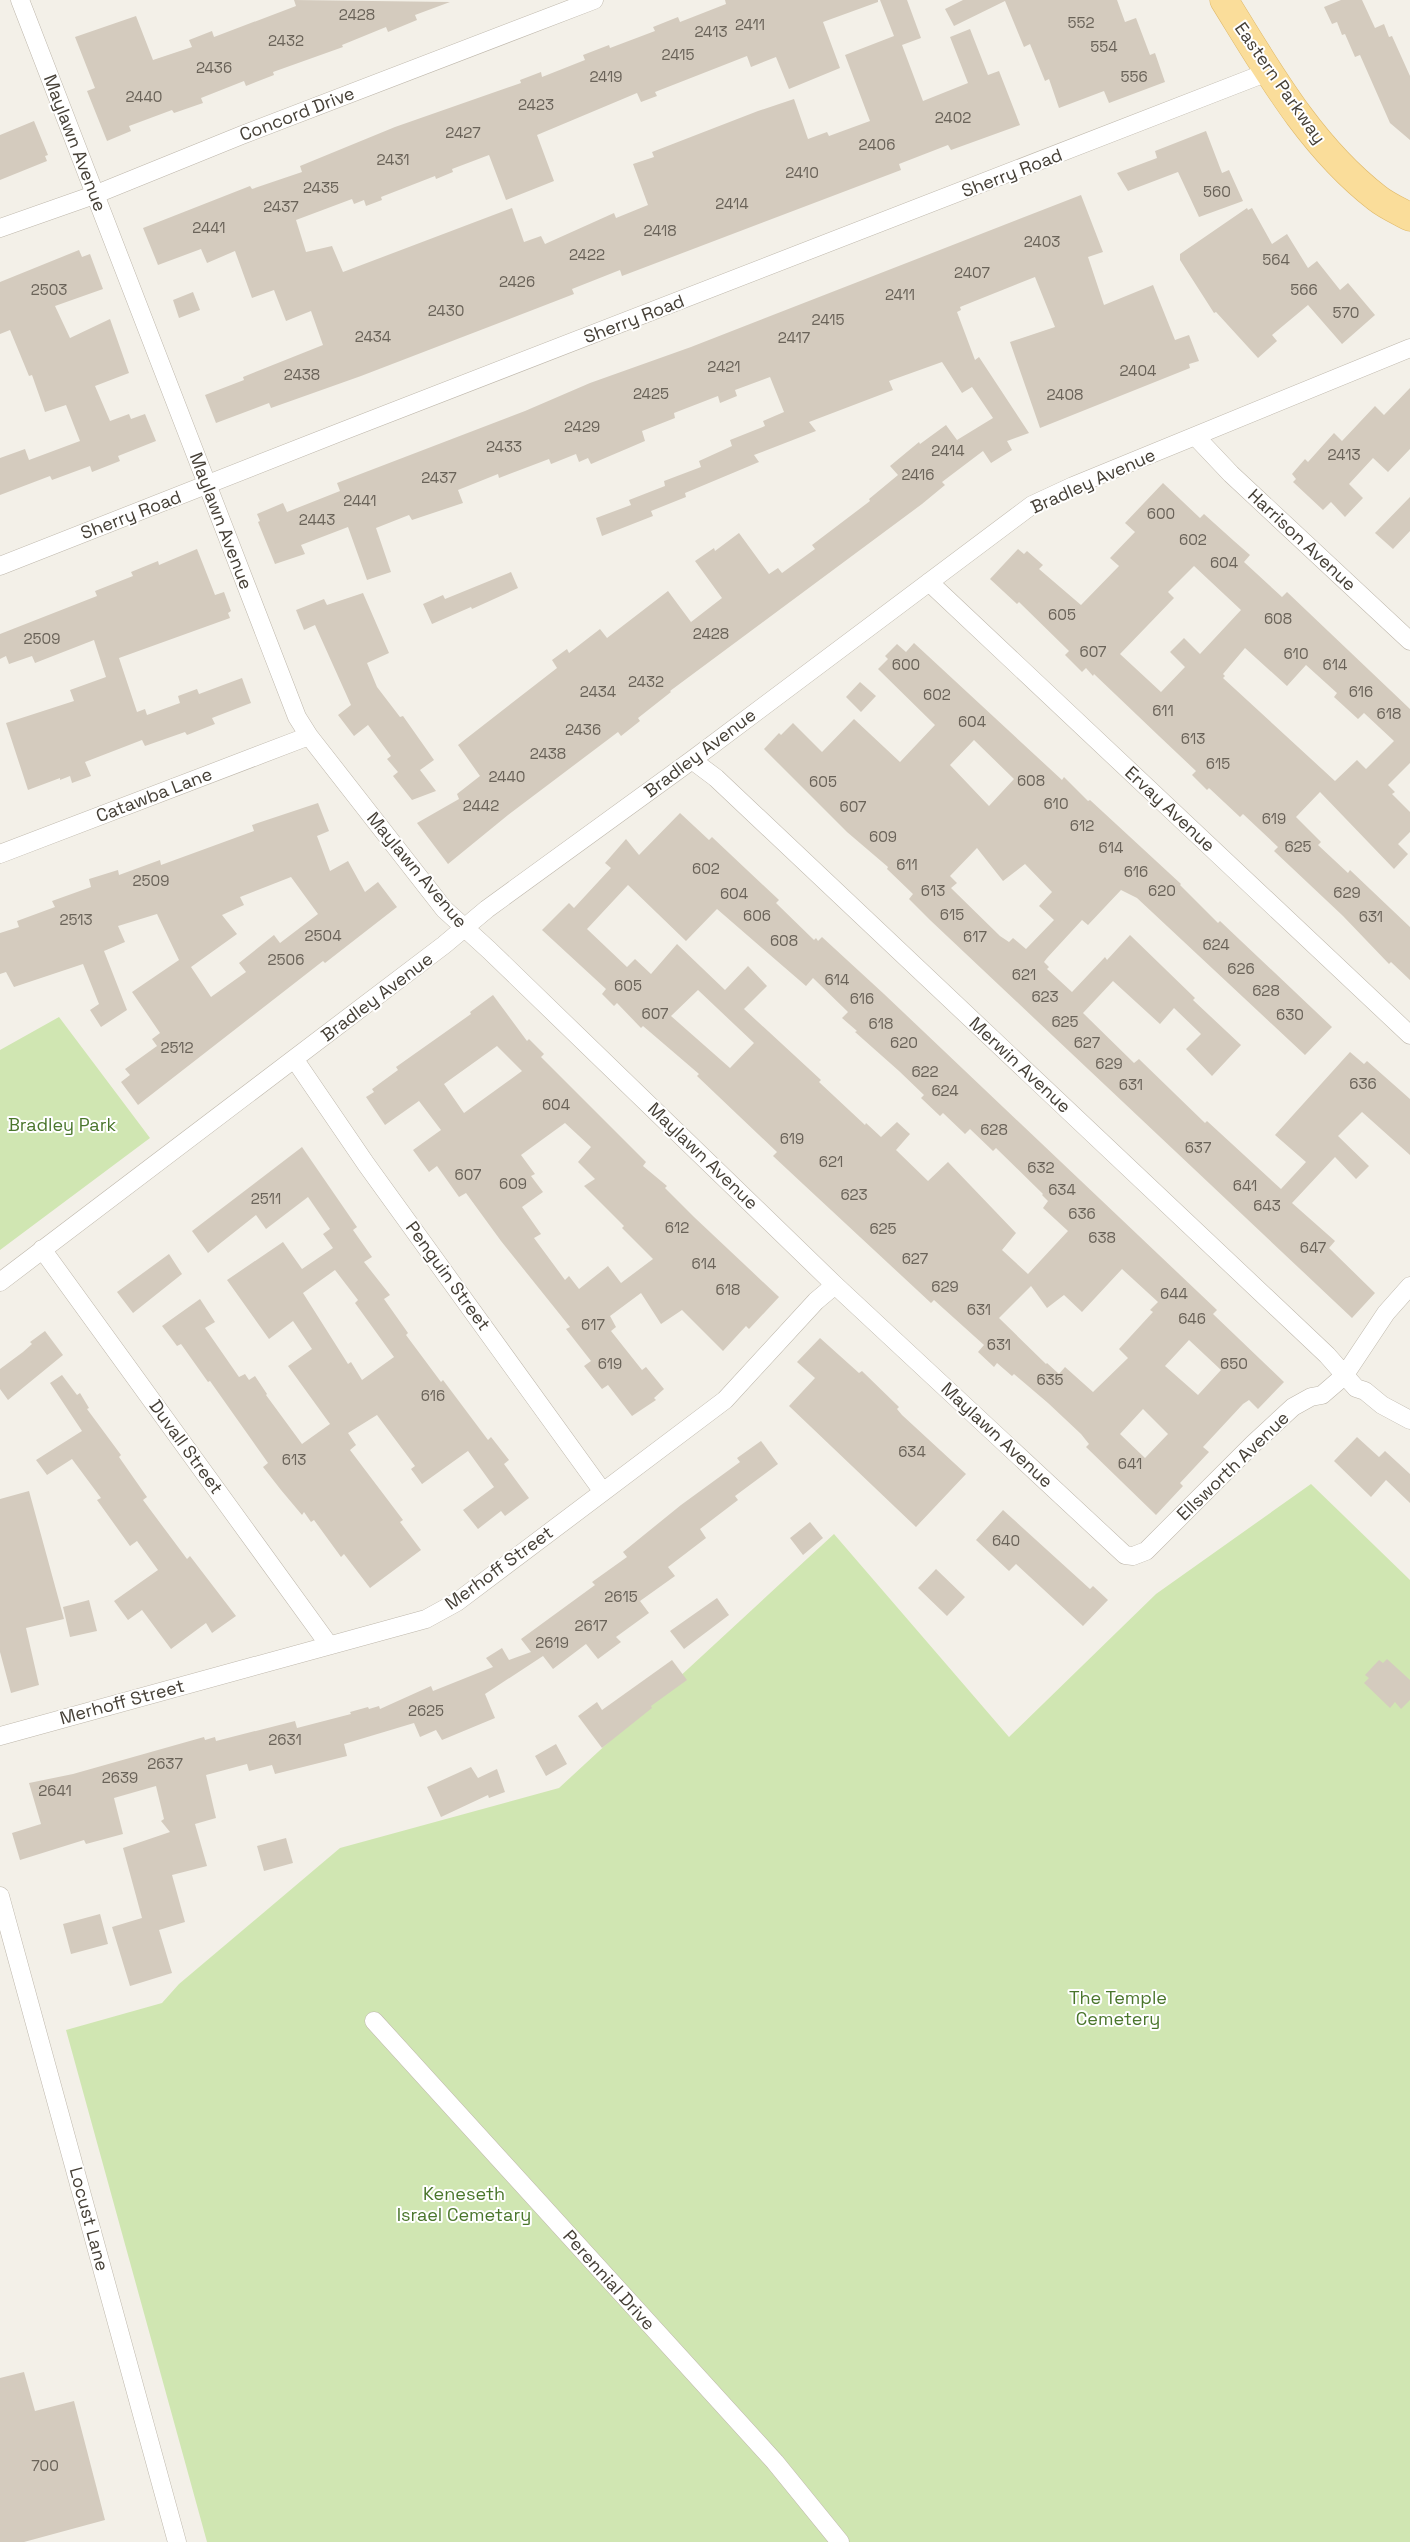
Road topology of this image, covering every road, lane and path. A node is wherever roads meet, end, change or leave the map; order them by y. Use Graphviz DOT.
graph roads {
  1 [pos="20,0"];
  2 [pos="594,0"];
  3 [pos="1224,0"];
  4 [pos="1268,72"];
  5 [pos="94,195"];
  6 [pos="1410,217"];
  7 [pos="0,228"];
  8 [pos="1410,348"];
  9 [pos="1196,437"];
  10 [pos="207,485"];
  11 [pos="0,566"];
  12 [pos="929,582"];
  13 [pos="1410,641"];
  14 [pos="309,736"];
  15 [pos="692,760"];
  16 [pos="0,854"];
  17 [pos="463,928"];
  18 [pos="1410,1035"];
  19 [pos="295,1060"];
  20 [pos="42,1249"];
  21 [pos="0,1282"];
  22 [pos="835,1285"];
  23 [pos="1410,1286"];
  24 [pos="1344,1376"];
  25 [pos="1410,1420"];
  26 [pos="603,1492"];
  27 [pos="1133,1556"];
  28 [pos="329,1645"];
  29 [pos="0,1736"];
  30 [pos="0,1896"];
  31 [pos="374,2021"];
  32 [pos="178,2542"];
  33 [pos="840,2542"];
  1 -- 5 [label="street, Maylawn Avenue"];
  2 -- 5 [label="street, Concord Drive"];
  3 -- 4 [label="main road, Eastern Parkway"];
  4 -- 6 [label="main road, Eastern Parkway"];
  4 -- 10 [label="street, Sherry Road"];
  5 -- 7 [label="street, Concord Drive"];
  5 -- 10 [label="street, Maylawn Avenue"];
  8 -- 9 [label="street, Bradley Avenue"];
  9 -- 12 [label="street, Bradley Avenue"];
  9 -- 13 [label="street, Harrison Avenue"];
  10 -- 11 [label="street, Sherry Road"];
  10 -- 14 [label="street, Maylawn Avenue"];
  12 -- 15 [label="street, Bradley Avenue"];
  12 -- 18 [label="street, Ervay Avenue"];
  14 -- 16 [label="street, Catawba Lane"];
  14 -- 17 [label="street, Maylawn Avenue"];
  15 -- 17 [label="street, Bradley Avenue"];
  15 -- 24 [label="street, Merwin Avenue"];
  17 -- 19 [label="street, Bradley Avenue"];
  17 -- 22 [label="street, Maylawn Avenue"];
  19 -- 20 [label="street, Bradley Avenue"];
  19 -- 26 [label="street, Penguin Street"];
  20 -- 21 [label="street"];
  20 -- 28 [label="street, Duvall Street"];
  22 -- 26 [label="street, Merhoff Street"];
  22 -- 27 [label="street, Maylawn Avenue"];
  23 -- 24 [label="street, Ellsworth Avenue"];
  24 -- 25 [label="street, Merwin Avenue"];
  24 -- 27 [label="street, Ellsworth Avenue"];
  26 -- 28 [label="street, Merhoff Street"];
  28 -- 29 [label="street, Merhoff Street"];
  30 -- 32 [label="street, Locust Lane"];
  31 -- 33 [label="street, Perennial Drive"];
}
